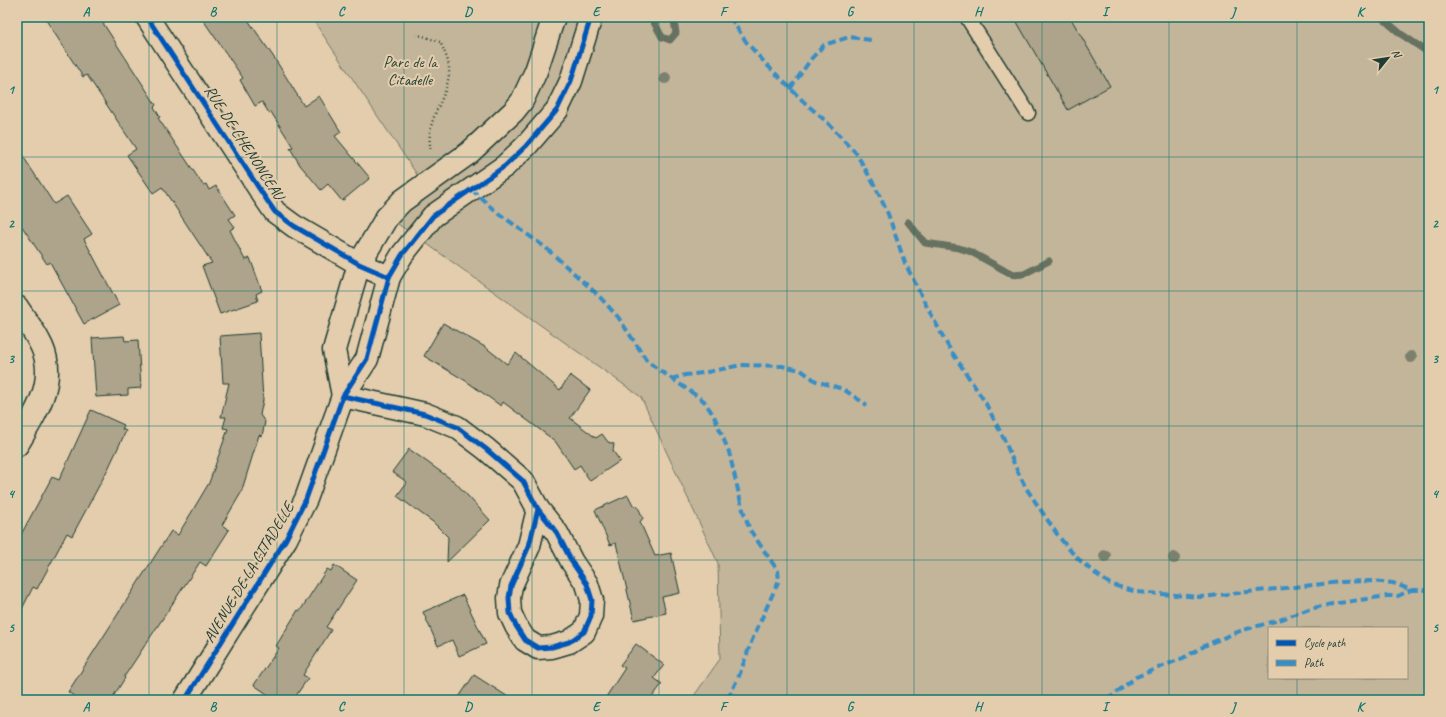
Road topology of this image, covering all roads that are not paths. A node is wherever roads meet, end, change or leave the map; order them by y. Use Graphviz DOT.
graph roads {
  1 [pos="147,17"];
  2 [pos="554,17"];
  3 [pos="591,17"];
  4 [pos="967,17"];
  5 [pos="514,112"];
  6 [pos="1028,113"];
  7 [pos="540,131"];
  8 [pos="359,264"];
  9 [pos="389,277"];
  10 [pos="17,307"];
  11 [pos="343,396"];
  12 [pos="17,445"];
  13 [pos="538,509"];
  14 [pos="185,700"];
  1 -- 8 [label="street, RUE DE CHENONCEAU"];
  2 -- 5 [label="street"];
  3 -- 7 [label="street, AVENUE DE LA CITADELLE"];
  4 -- 6 [label="lane"];
  5 -- 7 [label="street"];
  5 -- 8 [label="street"];
  7 -- 9 [label="street, AVENUE DE LA CITADELLE"];
  8 -- 9 [label="street, RUE DE CHENONCEAU"];
  8 -- 11 [label="street"];
  9 -- 11 [label="street, AVENUE DE LA CITADELLE"];
  10 -- 12 [label="street"];
  11 -- 13 [label="street"];
  11 -- 14 [label="street, AVENUE DE LA CITADELLE"];
  13 -- 13 [label="street"];
}
